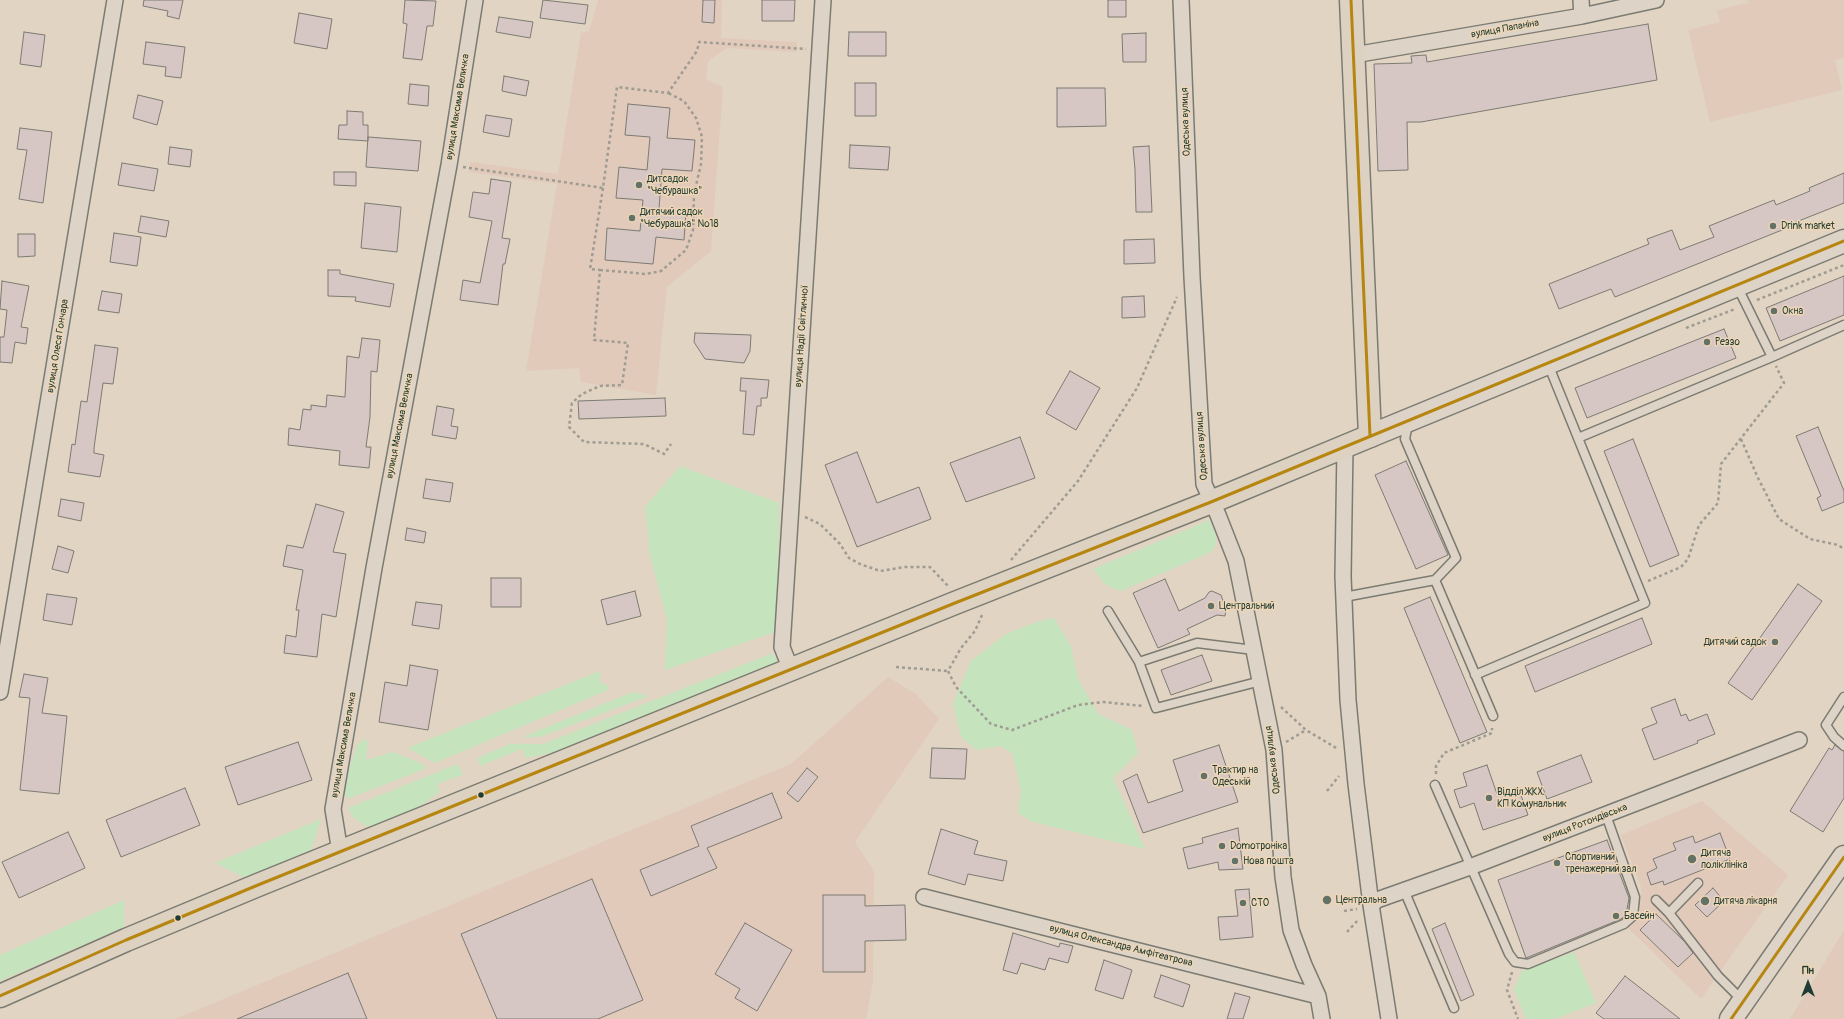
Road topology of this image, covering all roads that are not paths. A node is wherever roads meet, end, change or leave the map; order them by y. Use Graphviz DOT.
graph roads {
  1 [pos="116,0"];
  2 [pos="475,0"];
  3 [pos="824,0"];
  4 [pos="1181,0"];
  5 [pos="1351,0"];
  6 [pos="1581,0"];
  7 [pos="1656,0"];
  8 [pos="1582,16"];
  9 [pos="1354,55"];
  10 [pos="1844,241"];
  11 [pos="1736,285"];
  12 [pos="1844,325"];
  13 [pos="1772,357"];
  14 [pos="1548,362"];
  15 [pos="1409,420"];
  16 [pos="1370,436"];
  17 [pos="1578,438"];
  18 [pos="1345,446"];
  19 [pos="1211,502"];
  20 [pos="1435,580"];
  21 [pos="1344,597"];
  22 [pos="1108,611"];
  23 [pos="1254,650"];
  24 [pos="1139,662"];
  25 [pos="791,670"];
  26 [pos="1475,675"];
  27 [pos="1262,686"];
  28 [pos="0,692"];
  29 [pos="1844,697"];
  30 [pos="1493,716"];
  31 [pos="1799,740"];
  32 [pos="1844,746"];
  33 [pos="1435,785"];
  34 [pos="1606,815"];
  35 [pos="340,852"];
  36 [pos="1844,857"];
  37 [pos="1470,866"];
  38 [pos="1698,883"];
  39 [pos="1404,890"];
  40 [pos="924,897"];
  41 [pos="1656,900"];
  42 [pos="1371,905"];
  43 [pos="1669,913"];
  44 [pos="0,996"];
  45 [pos="1318,996"];
  46 [pos="1454,1008"];
  47 [pos="1737,1010"];
  48 [pos="1322,1019"];
  49 [pos="1389,1019"];
  1 -- 28 [label="street, вулиця Олеся Гончара"];
  2 -- 35 [label="street, вулиця Максима Величка"];
  3 -- 25 [label="street, вулиця Надії Світличної"];
  4 -- 19 [label="street, Одеська вулиця"];
  5 -- 9 [label="main road"];
  6 -- 8 [label="street"];
  7 -- 8 [label="street, вулиця Папаніна"];
  8 -- 9 [label="street, вулиця Папаніна"];
  9 -- 16 [label="main road"];
  10 -- 11 [label="main road"];
  11 -- 13 [label="lane"];
  11 -- 14 [label="main road"];
  12 -- 13 [label="lane"];
  13 -- 17 [label="lane"];
  14 -- 15 [label="main road"];
  14 -- 17 [label="lane"];
  15 -- 16 [label="main road"];
  15 -- 20 [label="lane"];
  16 -- 18 [label="main road"];
  17 -- 26 [label="lane"];
  18 -- 19 [label="main road"];
  18 -- 21 [label="street"];
  19 -- 23 [label="street, Одеська вулиця"];
  19 -- 25 [label="main road"];
  20 -- 21 [label="lane"];
  20 -- 26 [label="lane"];
  21 -- 42 [label="street"];
  22 -- 24 [label="lane"];
  23 -- 24 [label="lane"];
  23 -- 27 [label="street, Одеська вулиця"];
  24 -- 27 [label="lane"];
  25 -- 35 [label="main road"];
  26 -- 30 [label="lane"];
  27 -- 45 [label="street, Одеська вулиця"];
  29 -- 32 [label="lane"];
  31 -- 34 [label="street, вулиця Ротондівська"];
  33 -- 37 [label="lane"];
  34 -- 37 [label="street, вулиця Ротондівська"];
  34 -- 37 [label="lane"];
  35 -- 44 [label="main road"];
  36 -- 47 [label="main road"];
  37 -- 39 [label="street, вулиця Ротондівська"];
  38 -- 43 [label="lane"];
  39 -- 42 [label="street, вулиця Ротондівська"];
  39 -- 46 [label="lane"];
  40 -- 45 [label="street, вулиця Олександра Амфітеатрова"];
  41 -- 43 [label="lane"];
  42 -- 49 [label="street"];
  43 -- 47 [label="lane"];
  45 -- 48 [label="street, Одеська вулиця"];
}
